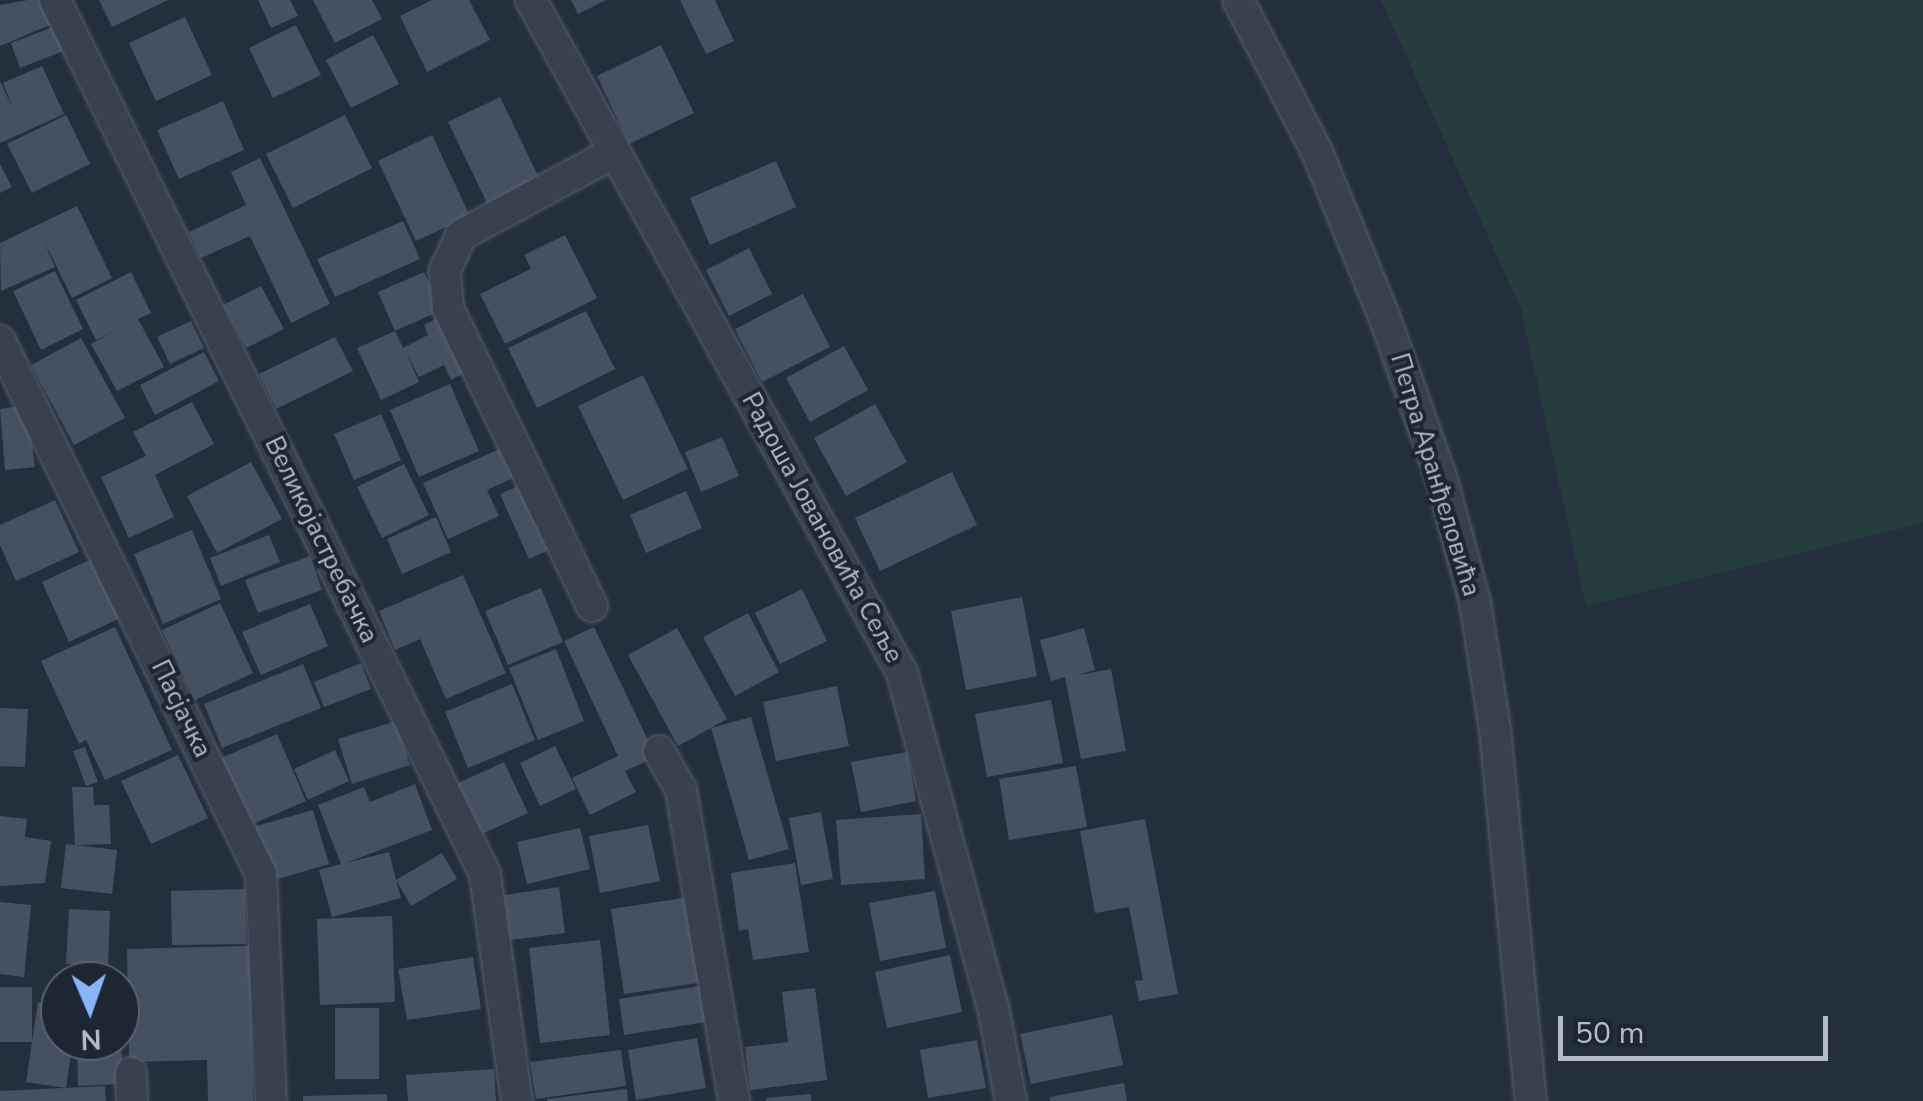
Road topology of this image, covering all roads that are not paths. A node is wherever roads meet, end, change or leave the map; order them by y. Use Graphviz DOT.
graph roads {
  1 [pos="55,0"];
  2 [pos="530,0"];
  3 [pos="1238,0"];
  4 [pos="614,154"];
  5 [pos="4,359"];
  6 [pos="592,606"];
  7 [pos="659,751"];
  8 [pos="271,1101"];
  9 [pos="517,1101"];
  10 [pos="734,1101"];
  11 [pos="1011,1101"];
  12 [pos="1531,1101"];
  1 -- 9 [label="street, Великојастребачка"];
  2 -- 4 [label="street, Радоша Јовановића Сеље"];
  3 -- 12 [label="street, Петра Аранђеловића"];
  4 -- 6 [label="street"];
  4 -- 11 [label="street, Радоша Јовановића Сеље"];
  5 -- 8 [label="street, Пасјачка"];
  7 -- 10 [label="street"];
}
